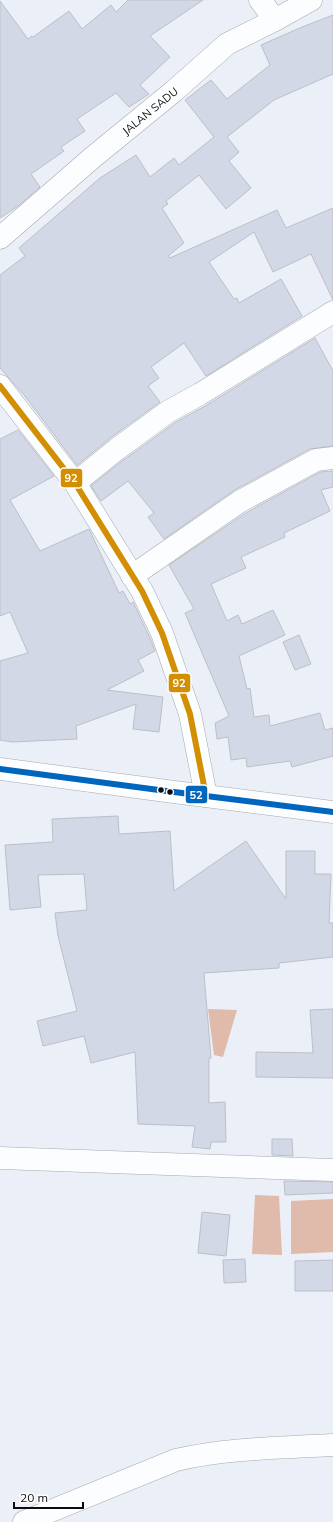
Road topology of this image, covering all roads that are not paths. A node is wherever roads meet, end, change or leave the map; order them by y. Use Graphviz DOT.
graph roads {
  1 [pos="260,0"];
  2 [pos="311,0"];
  3 [pos="275,20"];
  4 [pos="0,238"];
  5 [pos="333,312"];
  6 [pos="0,386"];
  7 [pos="333,458"];
  8 [pos="75,483"];
  9 [pos="132,576"];
  10 [pos="0,769"];
  11 [pos="206,796"];
  12 [pos="333,812"];
  13 [pos="0,1158"];
  14 [pos="333,1170"];
  15 [pos="333,1445"];
  16 [pos="24,1522"];
  1 -- 3 [label="main road"];
  2 -- 3 [label="main road, JALAN SADU"];
  3 -- 4 [label="main road, JALAN SADU"];
  5 -- 8 [label="main road"];
  6 -- 8 [label="main road"];
  7 -- 9 [label="main road"];
  8 -- 9 [label="main road"];
  9 -- 11 [label="main road"];
  10 -- 11 [label="main road"];
  11 -- 12 [label="main road"];
  13 -- 14 [label="main road"];
  15 -- 16 [label="main road"];
}
